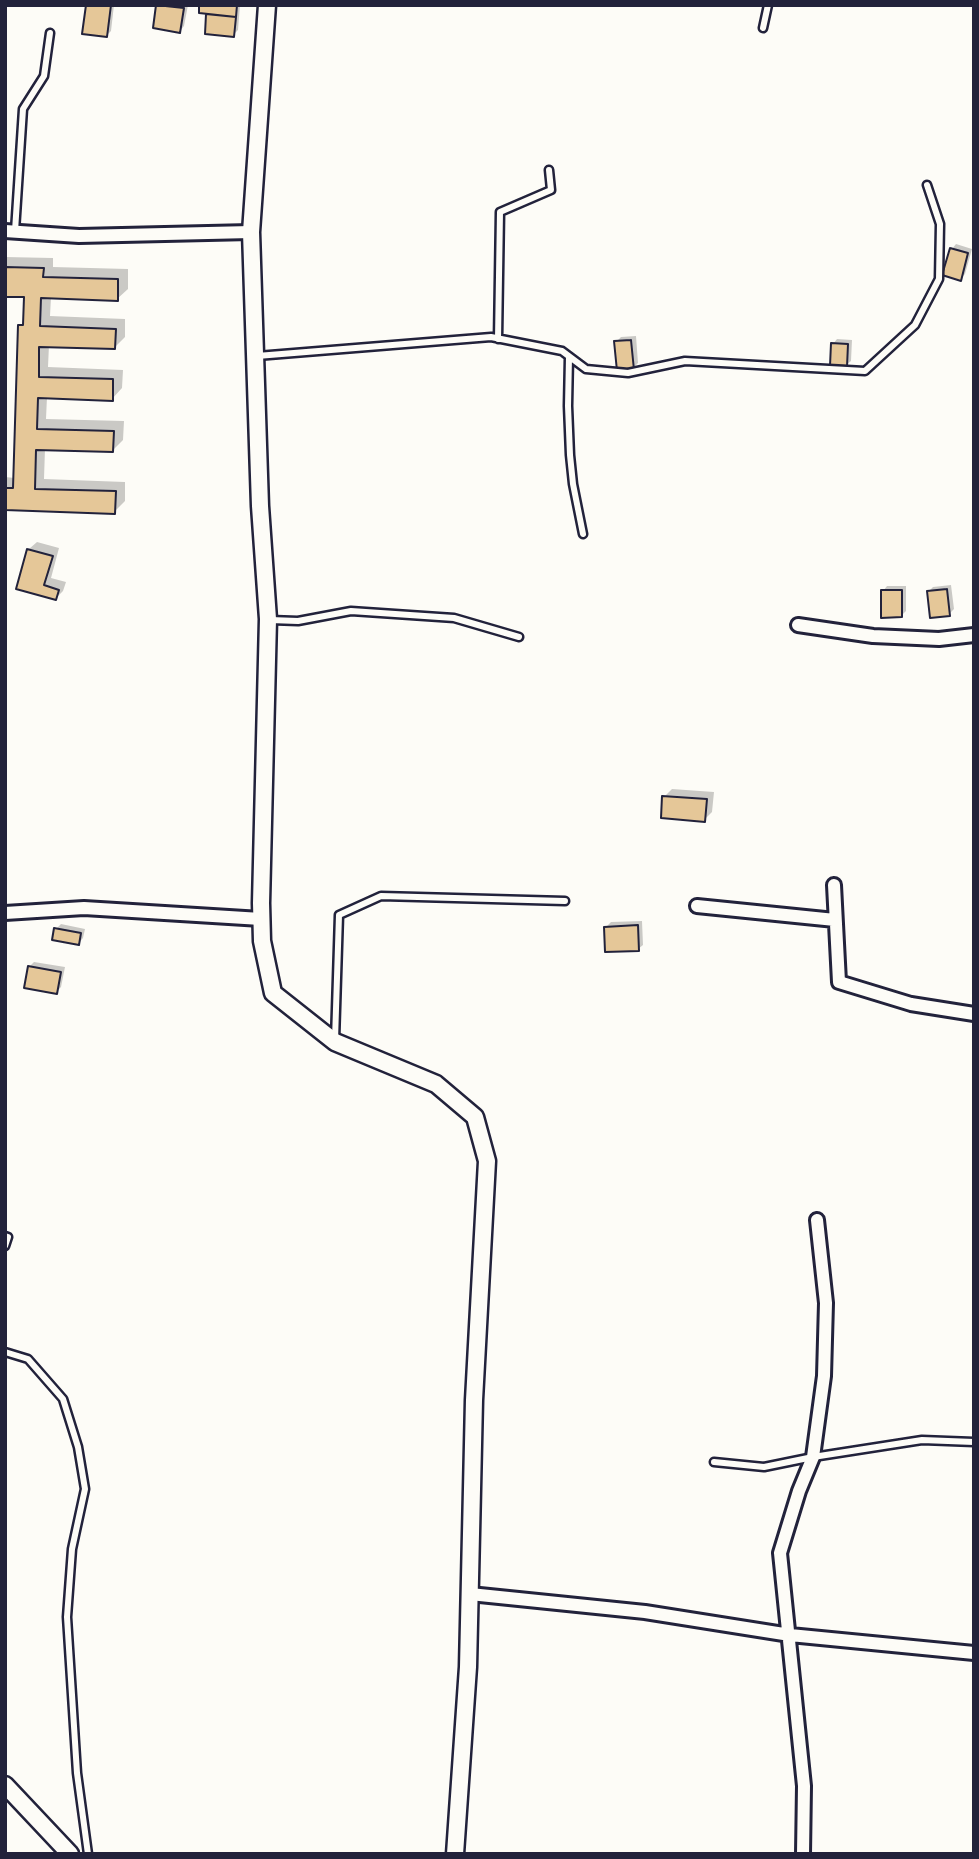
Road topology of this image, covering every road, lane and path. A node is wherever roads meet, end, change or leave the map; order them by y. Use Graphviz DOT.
graph roads {
  1 [pos="267,5"];
  2 [pos="768,5"];
  3 [pos="763,28"];
  4 [pos="50,33"];
  5 [pos="549,170"];
  6 [pos="927,185"];
  7 [pos="10,231"];
  8 [pos="251,232"];
  9 [pos="498,339"];
  10 [pos="255,356"];
  11 [pos="569,357"];
  12 [pos="583,534"];
  13 [pos="268,620"];
  14 [pos="798,625"];
  15 [pos="974,635"];
  16 [pos="519,637"];
  17 [pos="834,885"];
  18 [pos="565,901"];
  19 [pos="697,906"];
  20 [pos="5,914"];
  21 [pos="261,919"];
  22 [pos="835,920"];
  23 [pos="974,1014"];
  24 [pos="335,1042"];
  25 [pos="817,1220"];
  26 [pos="5,1236"];
  27 [pos="5,1246"];
  28 [pos="5,1352"];
  29 [pos="974,1442"];
  30 [pos="813,1457"];
  31 [pos="714,1462"];
  32 [pos="470,1594"];
  33 [pos="790,1635"];
  34 [pos="974,1653"];
  35 [pos="5,1785"];
  36 [pos="68,1853"];
  37 [pos="88,1854"];
  38 [pos="455,1854"];
  39 [pos="803,1854"];
  1 -- 8 [label="street"];
  2 -- 3 [label="lane"];
  4 -- 7 [label="lane"];
  5 -- 9 [label="lane"];
  6 -- 11 [label="lane"];
  7 -- 8 [label="street"];
  8 -- 10 [label="street"];
  9 -- 10 [label="lane"];
  9 -- 11 [label="lane"];
  10 -- 13 [label="street"];
  11 -- 12 [label="lane"];
  13 -- 16 [label="lane"];
  13 -- 21 [label="street"];
  14 -- 15 [label="street"];
  17 -- 22 [label="street"];
  18 -- 24 [label="lane"];
  19 -- 22 [label="street"];
  20 -- 21 [label="street"];
  21 -- 24 [label="street"];
  22 -- 23 [label="street"];
  24 -- 32 [label="street"];
  25 -- 30 [label="street"];
  26 -- 27 [label="lane"];
  28 -- 37 [label="lane"];
  29 -- 30 [label="lane"];
  30 -- 31 [label="lane"];
  30 -- 33 [label="street"];
  32 -- 33 [label="street"];
  32 -- 38 [label="street"];
  33 -- 34 [label="street"];
  33 -- 39 [label="street"];
  35 -- 36 [label="street"];
}
